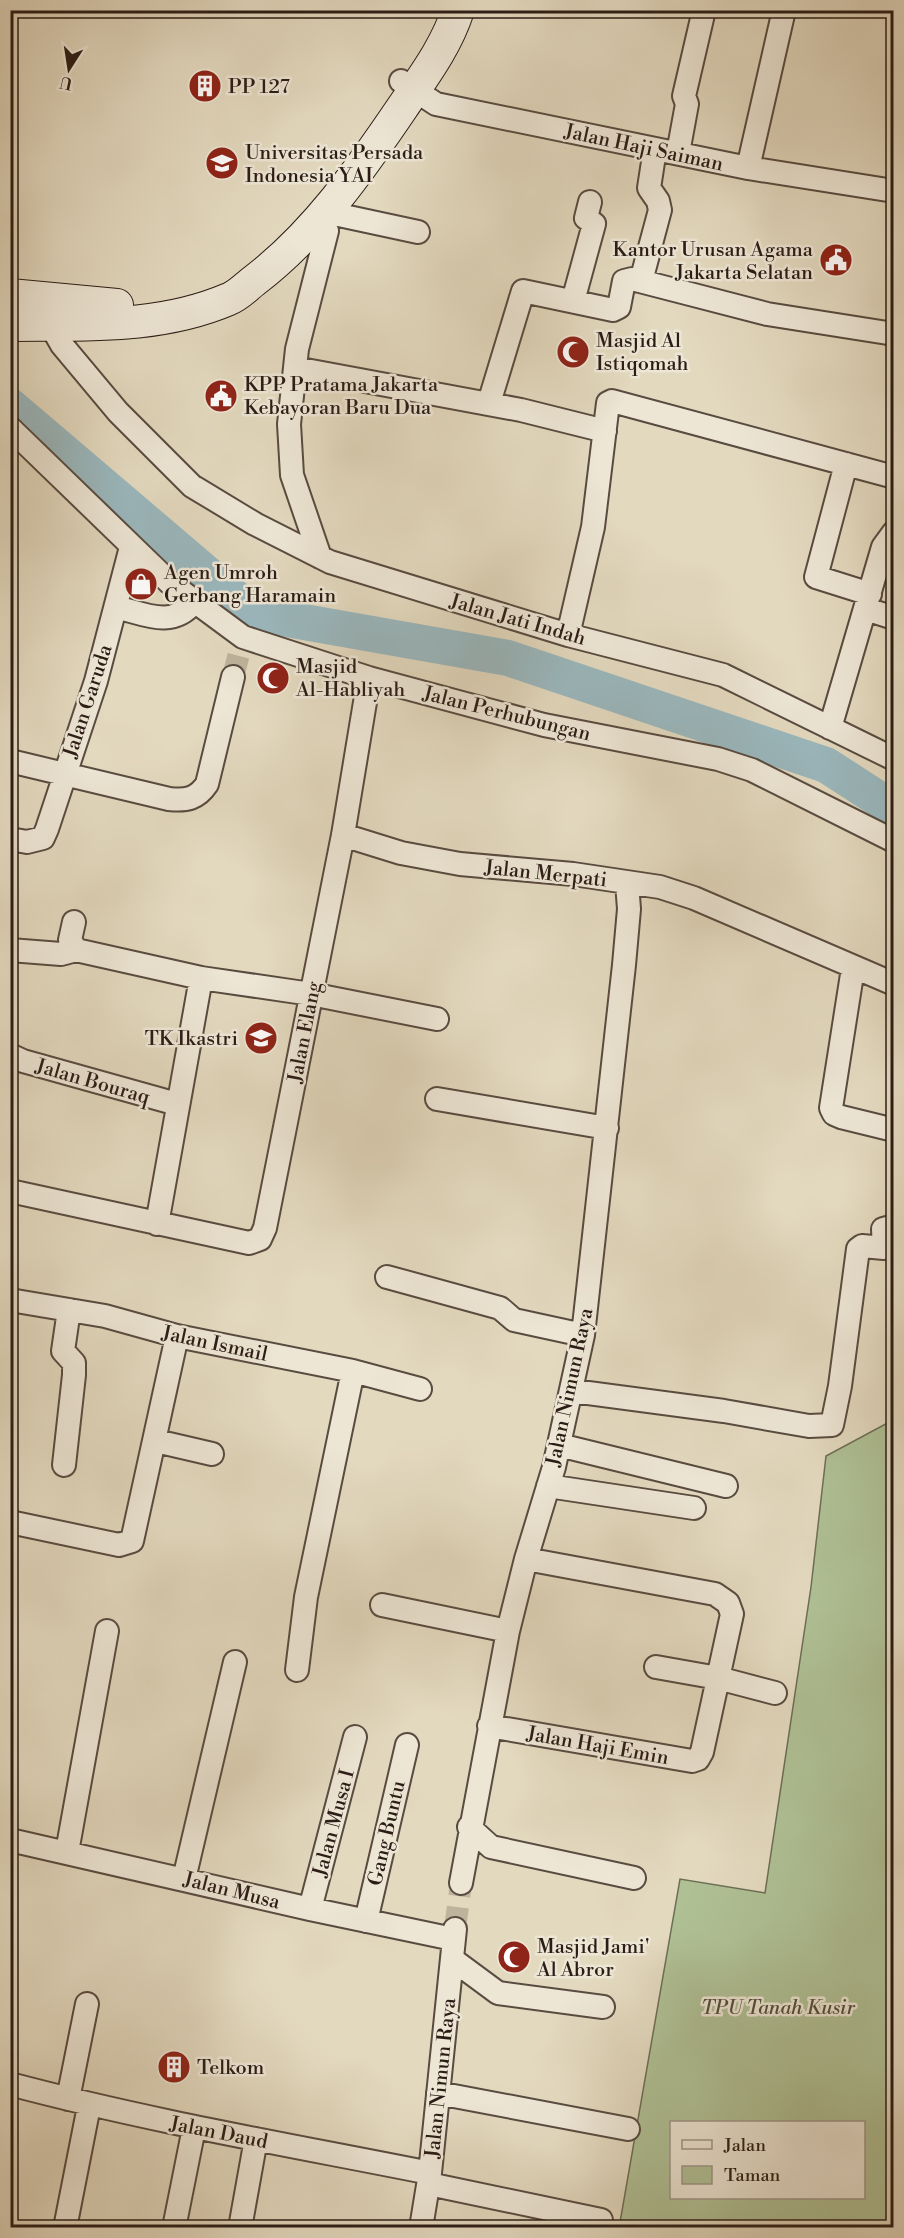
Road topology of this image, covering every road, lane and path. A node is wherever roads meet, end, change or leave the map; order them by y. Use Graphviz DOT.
graph roads {
  1 [pos="440,10"];
  2 [pos="459,10"];
  3 [pos="704,10"];
  4 [pos="784,10"];
  5 [pos="407,86"];
  6 [pos="655,149"];
  7 [pos="678,153"];
  8 [pos="747,168"];
  9 [pos="894,191"];
  10 [pos="590,202"];
  11 [pos="322,216"];
  12 [pos="418,232"];
  13 [pos="641,281"];
  14 [pos="10,295"];
  15 [pos="573,301"];
  16 [pos="50,324"];
  17 [pos="10,325"];
  18 [pos="894,334"];
  19 [pos="295,368"];
  20 [pos="489,403"];
  21 [pos="10,428"];
  22 [pos="605,431"];
  23 [pos="846,464"];
  24 [pos="894,477"];
  25 [pos="894,532"];
  26 [pos="131,547"];
  27 [pos="320,557"];
  28 [pos="868,601"];
  29 [pos="194,602"];
  30 [pos="116,607"];
  31 [pos="894,618"];
  32 [pos="568,635"];
  33 [pos="233,677"];
  34 [pos="369,678"];
  35 [pos="830,728"];
  36 [pos="894,759"];
  37 [pos="10,761"];
  38 [pos="63,774"];
  39 [pos="343,835"];
  40 [pos="10,839"];
  41 [pos="892,840"];
  42 [pos="627,883"];
  43 [pos="74,922"];
  44 [pos="10,950"];
  45 [pos="76,950"];
  46 [pos="853,968"];
  47 [pos="201,978"];
  48 [pos="894,984"];
  49 [pos="311,994"];
  50 [pos="437,1019"];
  51 [pos="10,1055"];
  52 [pos="437,1099"];
  53 [pos="177,1104"];
  54 [pos="607,1128"];
  55 [pos="894,1130"];
  56 [pos="10,1191"];
  57 [pos="157,1224"];
  58 [pos="894,1226"];
  59 [pos="387,1277"];
  60 [pos="10,1300"];
  61 [pos="69,1310"];
  62 [pos="583,1335"];
  63 [pos="177,1336"];
  64 [pos="353,1371"];
  65 [pos="420,1389"];
  66 [pos="573,1391"];
  67 [pos="156,1442"];
  68 [pos="559,1445"];
  69 [pos="212,1454"];
  70 [pos="64,1465"];
  71 [pos="548,1486"];
  72 [pos="726,1486"];
  73 [pos="694,1508"];
  74 [pos="10,1522"];
  75 [pos="526,1559"];
  76 [pos="382,1605"];
  77 [pos="107,1631"];
  78 [pos="508,1631"];
  79 [pos="235,1662"];
  80 [pos="656,1667"];
  81 [pos="297,1670"];
  82 [pos="718,1678"];
  83 [pos="775,1693"];
  84 [pos="489,1726"];
  85 [pos="355,1737"];
  86 [pos="407,1745"];
  87 [pos="469,1827"];
  88 [pos="10,1840"];
  89 [pos="67,1852"];
  90 [pos="634,1878"];
  91 [pos="184,1879"];
  92 [pos="461,1883"];
  93 [pos="310,1909"];
  94 [pos="366,1921"];
  95 [pos="453,1942"];
  96 [pos="87,2004"];
  97 [pos="603,2007"];
  98 [pos="10,2084"];
  99 [pos="438,2093"];
  100 [pos="78,2102"];
  101 [pos="194,2128"];
  102 [pos="628,2128"];
  103 [pos="256,2139"];
  104 [pos="429,2178"];
  105 [pos="602,2220"];
  106 [pos="65,2228"];
  107 [pos="174,2228"];
  108 [pos="240,2228"];
  109 [pos="421,2228"];
  1 -- 5 [label="main road"];
  2 -- 5 [label="main road"];
  3 -- 7 [label="street"];
  4 -- 8 [label="street"];
  5 -- 6 [label="street, Jalan Haji Saiman"];
  5 -- 11 [label="main road"];
  5 -- 14 [label="main road"];
  6 -- 7 [label="street, Jalan Haji Saiman"];
  6 -- 13 [label="street"];
  7 -- 8 [label="street, Jalan Haji Saiman"];
  8 -- 9 [label="street, Jalan Haji Saiman"];
  10 -- 15 [label="street"];
  11 -- 12 [label="street"];
  11 -- 16 [label="main road"];
  11 -- 19 [label="street"];
  13 -- 15 [label="street"];
  13 -- 18 [label="street"];
  15 -- 20 [label="street"];
  16 -- 17 [label="main road"];
  16 -- 27 [label="street, Jalan Jati Indah"];
  19 -- 20 [label="street"];
  19 -- 27 [label="street"];
  20 -- 22 [label="street"];
  21 -- 26 [label="street, Jalan Perhubungan"];
  22 -- 23 [label="street"];
  22 -- 32 [label="street"];
  23 -- 24 [label="street"];
  23 -- 28 [label="street"];
  25 -- 28 [label="street"];
  26 -- 29 [label="street, Jalan Perhubungan"];
  26 -- 30 [label="street, Jalan Garuda"];
  27 -- 32 [label="street, Jalan Jati Indah"];
  28 -- 31 [label="street"];
  28 -- 35 [label="street"];
  29 -- 30 [label="street"];
  29 -- 34 [label="street, Jalan Perhubungan"];
  30 -- 38 [label="street, Jalan Garuda"];
  32 -- 35 [label="street, Jalan Jati Indah"];
  33 -- 38 [label="street, Jalan Garuda"];
  34 -- 39 [label="street"];
  34 -- 41 [label="street, Jalan Perhubungan"];
  35 -- 36 [label="street, Jalan Jati Indah"];
  37 -- 38 [label="street"];
  38 -- 40 [label="street"];
  39 -- 42 [label="street, Jalan Merpati"];
  39 -- 49 [label="street, Jalan Elang"];
  42 -- 46 [label="street, Jalan Merpati"];
  42 -- 54 [label="street, Jalan Nimun Raya"];
  43 -- 45 [label="street"];
  44 -- 45 [label="street"];
  45 -- 47 [label="street"];
  46 -- 48 [label="street, Jalan Merpati"];
  46 -- 55 [label="street"];
  47 -- 49 [label="street"];
  47 -- 53 [label="street, Jalan Bouraq"];
  49 -- 50 [label="street"];
  49 -- 57 [label="street, Jalan Elang"];
  51 -- 53 [label="street, Jalan Bouraq"];
  52 -- 54 [label="street"];
  53 -- 57 [label="street, Jalan Bouraq"];
  54 -- 62 [label="street, Jalan Nimun Raya"];
  56 -- 57 [label="street"];
  58 -- 66 [label="street"];
  59 -- 62 [label="street"];
  60 -- 61 [label="street, Jalan Ismail"];
  61 -- 63 [label="street, Jalan Ismail"];
  61 -- 70 [label="street"];
  62 -- 66 [label="street, Jalan Nimun Raya"];
  63 -- 64 [label="street, Jalan Ismail"];
  63 -- 67 [label="street"];
  64 -- 65 [label="street, Jalan Ismail"];
  64 -- 81 [label="street"];
  66 -- 68 [label="street, Jalan Nimun Raya"];
  67 -- 69 [label="street"];
  67 -- 74 [label="street"];
  68 -- 71 [label="street, Jalan Nimun Raya"];
  68 -- 72 [label="street"];
  71 -- 73 [label="street"];
  71 -- 75 [label="street, Jalan Nimun Raya"];
  75 -- 78 [label="street, Jalan Nimun Raya"];
  75 -- 82 [label="street"];
  76 -- 78 [label="street"];
  77 -- 89 [label="street"];
  78 -- 84 [label="street, Jalan Nimun Raya"];
  79 -- 91 [label="street"];
  80 -- 82 [label="street"];
  82 -- 83 [label="street"];
  82 -- 84 [label="street, Jalan Haji Emin"];
  84 -- 87 [label="street, Jalan Nimun Raya"];
  85 -- 93 [label="street, Jalan Musa I"];
  86 -- 94 [label="street, Gang Buntu"];
  87 -- 90 [label="street"];
  87 -- 92 [label="street, Jalan Nimun Raya"];
  88 -- 89 [label="street, Jalan Musa"];
  89 -- 91 [label="street, Jalan Musa"];
  91 -- 93 [label="street, Jalan Musa"];
  93 -- 94 [label="street, Jalan Musa"];
  94 -- 95 [label="street, Jalan Musa"];
  95 -- 97 [label="street"];
  95 -- 99 [label="street, Jalan Nimun Raya"];
  96 -- 100 [label="street"];
  98 -- 100 [label="street, Jalan Daud"];
  99 -- 102 [label="street"];
  99 -- 104 [label="street, Jalan Nimun Raya"];
  100 -- 101 [label="street, Jalan Daud"];
  100 -- 106 [label="street"];
  101 -- 103 [label="street, Jalan Daud"];
  101 -- 107 [label="street"];
  103 -- 104 [label="street, Jalan Daud"];
  103 -- 108 [label="street"];
  104 -- 105 [label="street, Jalan Daud"];
  104 -- 109 [label="street, Jalan Nimun Raya"];
}
